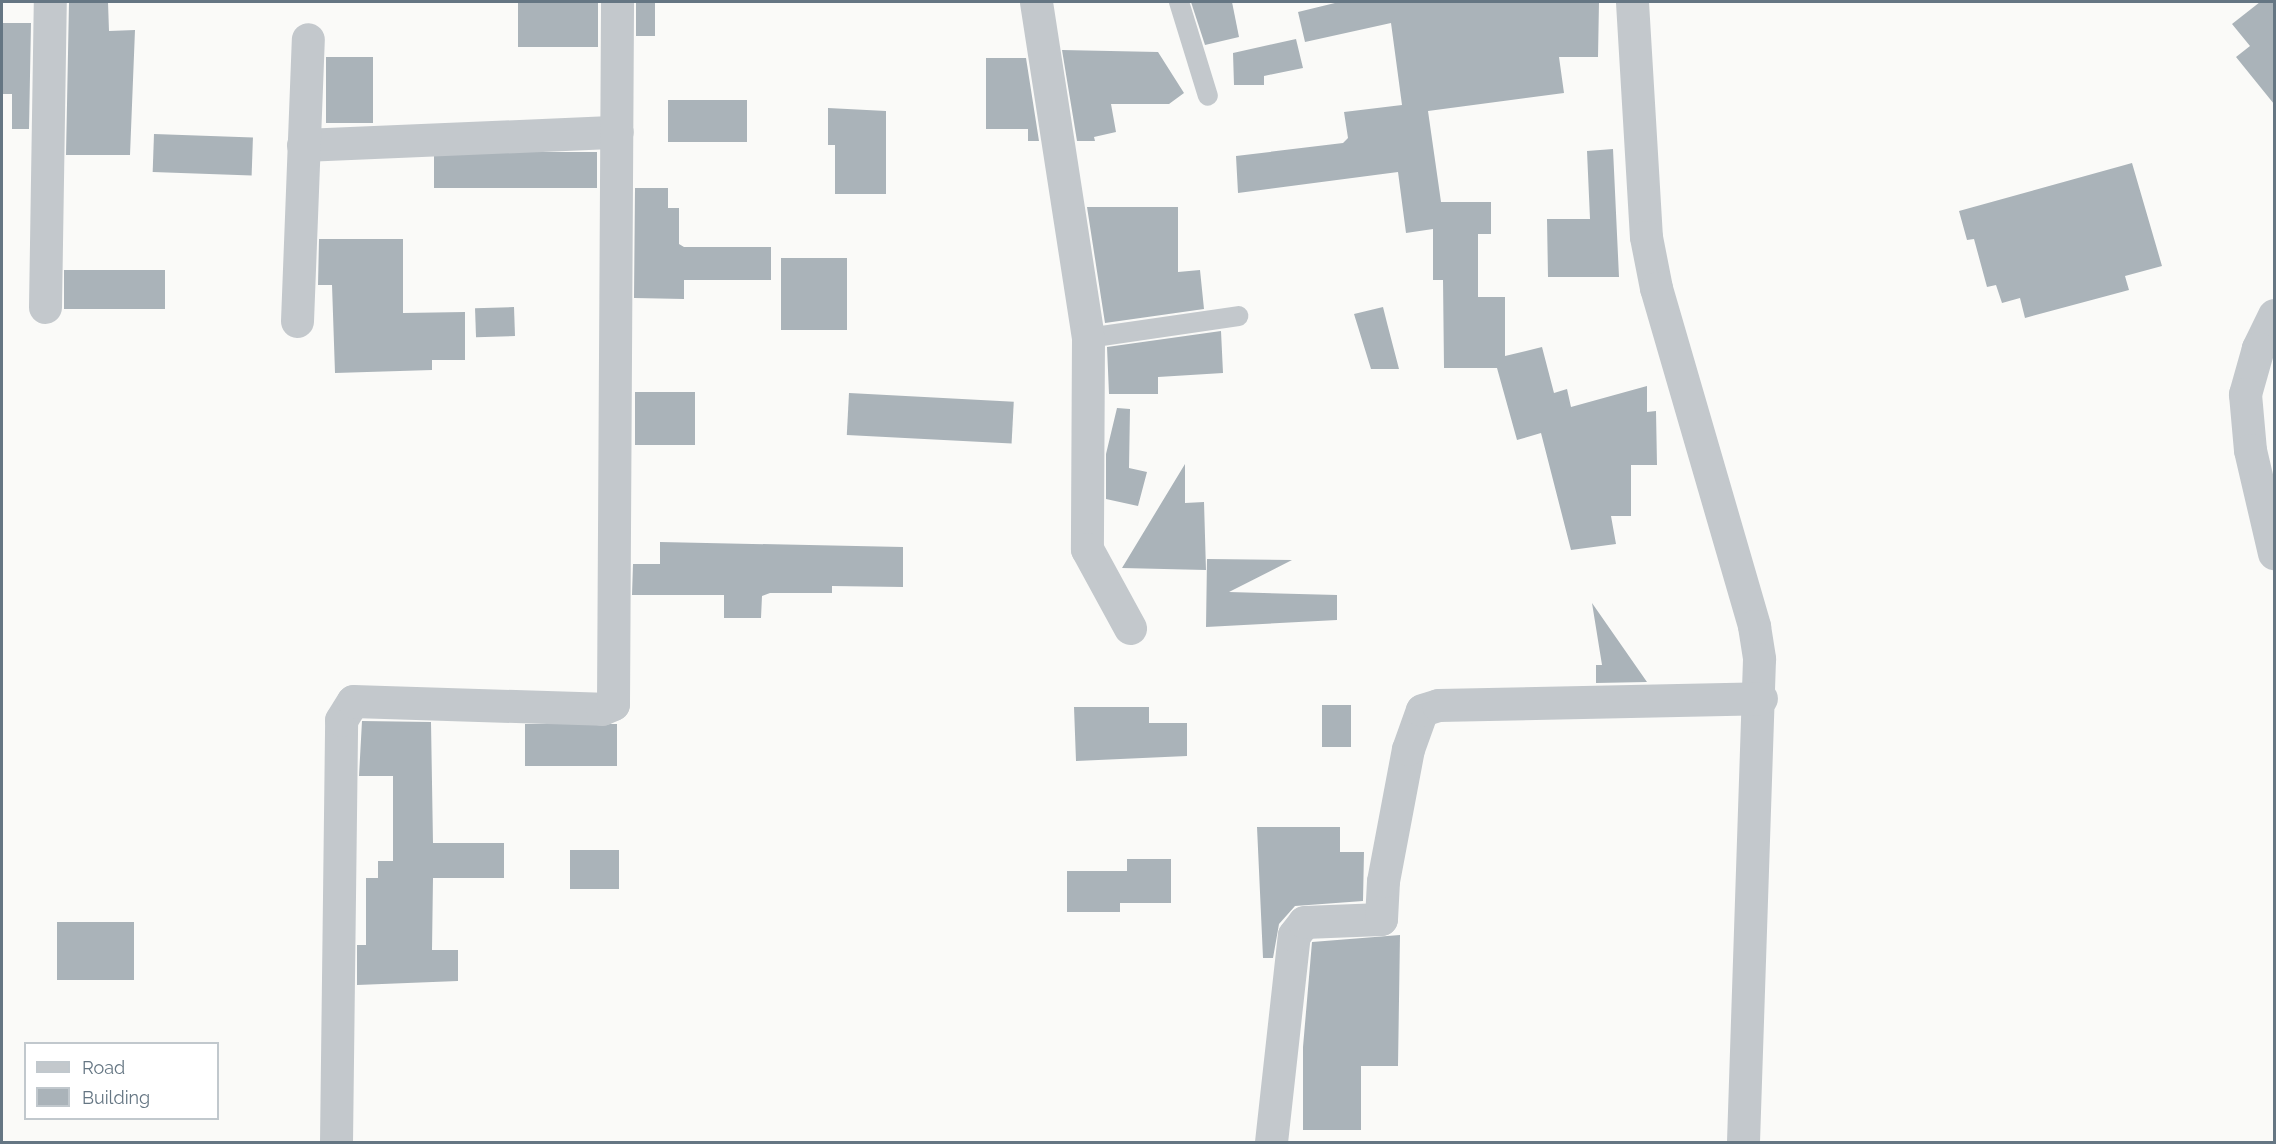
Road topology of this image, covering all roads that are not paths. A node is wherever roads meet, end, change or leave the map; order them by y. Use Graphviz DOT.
graph roads {
  1 [pos="50,2"];
  2 [pos="617,2"];
  3 [pos="1036,2"];
  4 [pos="1179,2"];
  5 [pos="1632,2"];
  6 [pos="308,39"];
  7 [pos="1208,96"];
  8 [pos="616,132"];
  9 [pos="303,145"];
  10 [pos="45,307"];
  11 [pos="2274,315"];
  12 [pos="1238,316"];
  13 [pos="297,321"];
  14 [pos="1088,338"];
  15 [pos="2274,553"];
  16 [pos="1130,628"];
  17 [pos="1761,698"];
  18 [pos="336,1143"];
  19 [pos="1271,1143"];
  20 [pos="1743,1143"];
  1 -- 10 [label="street"];
  2 -- 8 [label="street"];
  3 -- 14 [label="street"];
  4 -- 7 [label="lane"];
  5 -- 17 [label="street"];
  6 -- 9 [label="street"];
  8 -- 9 [label="street"];
  8 -- 18 [label="street"];
  9 -- 13 [label="street"];
  11 -- 15 [label="street"];
  12 -- 14 [label="lane"];
  14 -- 16 [label="street"];
  17 -- 19 [label="street"];
  17 -- 20 [label="street"];
}
